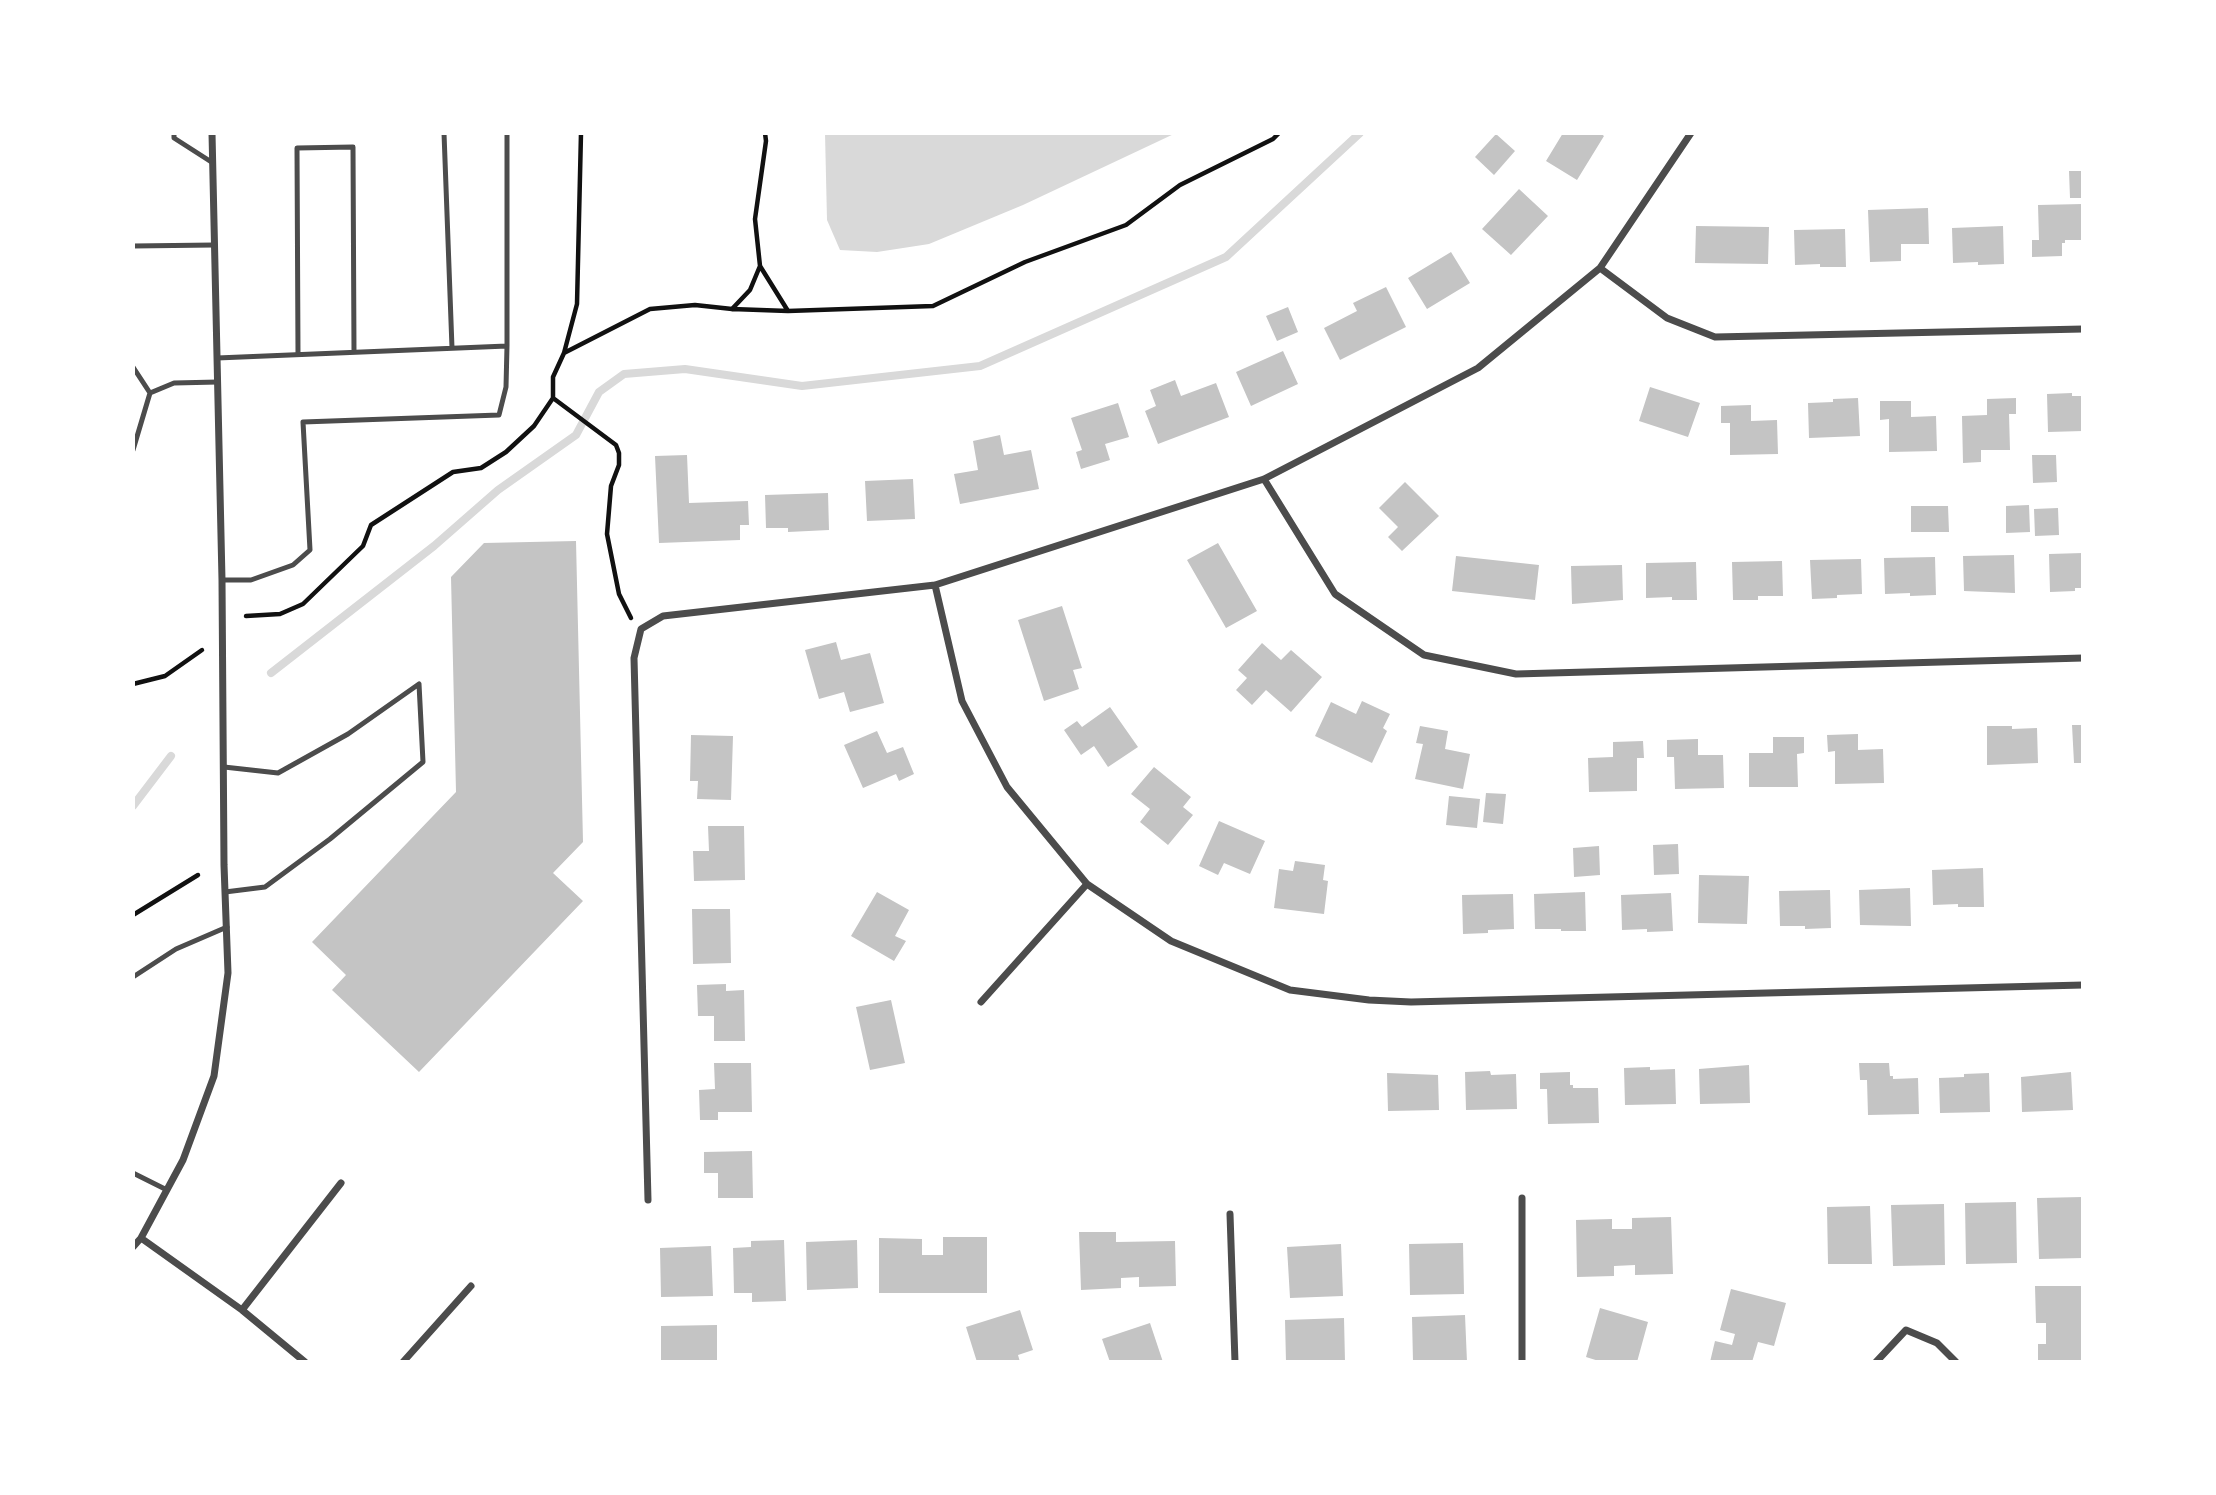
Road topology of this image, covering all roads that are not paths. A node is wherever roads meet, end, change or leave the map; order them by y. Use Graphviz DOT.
graph roads {
  1 [pos="174,133"];
  2 [pos="212,133"];
  3 [pos="444,133"];
  4 [pos="507,133"];
  5 [pos="1691,133"];
  6 [pos="213,163"];
  7 [pos="215,245"];
  8 [pos="133,246"];
  9 [pos="1600,268"];
  10 [pos="2083,329"];
  11 [pos="507,346"];
  12 [pos="452,348"];
  13 [pos="354,352"];
  14 [pos="298,355"];
  15 [pos="217,358"];
  16 [pos="133,367"];
  17 [pos="218,382"];
  18 [pos="150,393"];
  19 [pos="133,450"];
  20 [pos="1264,480"];
  21 [pos="222,580"];
  22 [pos="935,585"];
  23 [pos="2083,658"];
  24 [pos="224,768"];
  25 [pos="1087,884"];
  26 [pos="225,892"];
  27 [pos="227,927"];
  28 [pos="133,977"];
  29 [pos="2083,985"];
  30 [pos="981,1002"];
  31 [pos="133,1173"];
  32 [pos="341,1183"];
  33 [pos="167,1190"];
  34 [pos="1522,1198"];
  35 [pos="648,1200"];
  36 [pos="1230,1214"];
  37 [pos="141,1238"];
  38 [pos="133,1247"];
  39 [pos="471,1286"];
  40 [pos="242,1310"];
  41 [pos="305,1362"];
  42 [pos="403,1362"];
  43 [pos="1235,1362"];
  44 [pos="1522,1362"];
  45 [pos="1876,1362"];
  46 [pos="1956,1362"];
  1 -- 6 [label="lane"];
  2 -- 6 [label="street"];
  3 -- 12 [label="lane"];
  4 -- 11 [label="lane"];
  5 -- 9 [label="street"];
  6 -- 7 [label="street"];
  7 -- 8 [label="lane"];
  7 -- 15 [label="street"];
  9 -- 10 [label="street"];
  9 -- 20 [label="street"];
  11 -- 12 [label="lane"];
  11 -- 21 [label="lane"];
  12 -- 13 [label="lane"];
  13 -- 14 [label="lane"];
  13 -- 14 [label="lane"];
  14 -- 15 [label="lane"];
  15 -- 17 [label="street"];
  16 -- 18 [label="lane"];
  17 -- 18 [label="lane"];
  17 -- 21 [label="street"];
  18 -- 19 [label="lane"];
  20 -- 22 [label="street"];
  20 -- 23 [label="street"];
  21 -- 24 [label="street"];
  22 -- 25 [label="street"];
  22 -- 35 [label="street"];
  24 -- 26 [label="street"];
  24 -- 26 [label="lane"];
  25 -- 29 [label="street"];
  25 -- 30 [label="street"];
  26 -- 27 [label="street"];
  27 -- 28 [label="lane"];
  27 -- 33 [label="street"];
  31 -- 33 [label="lane"];
  32 -- 40 [label="street"];
  33 -- 37 [label="street"];
  34 -- 44 [label="street"];
  36 -- 43 [label="street"];
  37 -- 38 [label="street"];
  37 -- 40 [label="street"];
  39 -- 42 [label="street"];
  40 -- 41 [label="street"];
  45 -- 46 [label="street"];
}
